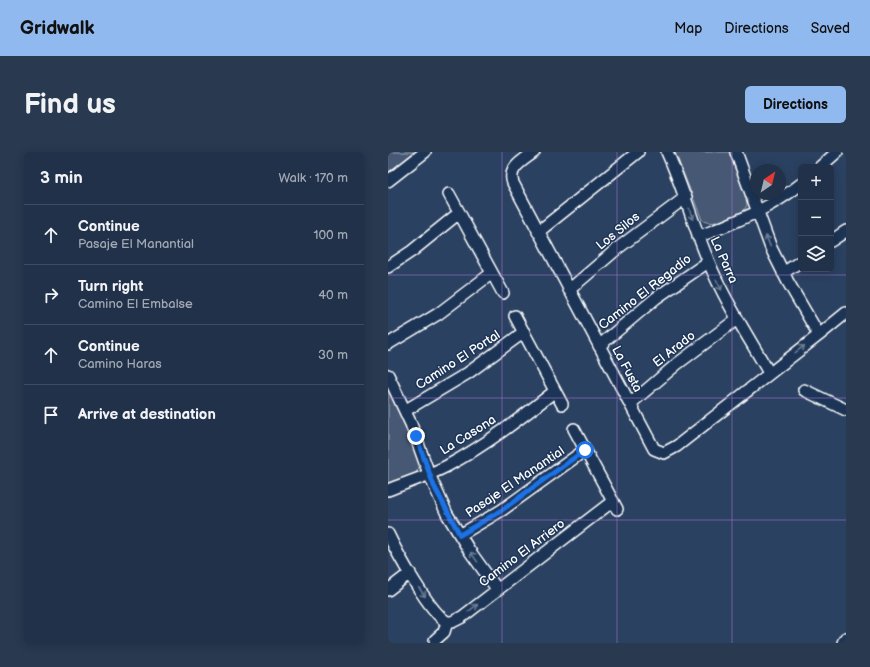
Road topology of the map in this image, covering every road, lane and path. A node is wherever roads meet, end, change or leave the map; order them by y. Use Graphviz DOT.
graph roads {
  1 [pos="425,152"];
  2 [pos="534,152"];
  3 [pos="638,152"];
  4 [pos="667,152"];
  5 [pos="736,152"];
  6 [pos="837,152"];
  7 [pos="823,164"];
  8 [pos="388,181"];
  9 [pos="798,186"];
  10 [pos="449,194"];
  11 [pos="686,197"];
  12 [pos="459,213"];
  13 [pos="757,213"];
  14 [pos="846,231"];
  15 [pos="538,232"];
  16 [pos="698,237"];
  17 [pos="834,239"];
  18 [pos="708,262"];
  19 [pos="798,263"];
  20 [pos="388,267"];
  21 [pos="492,273"];
  22 [pos="783,273"];
  23 [pos="569,290"];
  24 [pos="503,293"];
  25 [pos="846,313"];
  26 [pos="516,316"];
  27 [pos="737,319"];
  28 [pos="524,332"];
  29 [pos="818,335"];
  30 [pos="388,344"];
  31 [pos="599,346"];
  32 [pos="769,373"];
  33 [pos="388,374"];
  34 [pos="804,390"];
  35 [pos="555,391"];
  36 [pos="562,404"];
  37 [pos="630,404"];
  38 [pos="406,410"];
  39 [pos="846,410"];
  40 [pos="574,429"];
  41 [pos="585,450"];
  42 [pos="429,474"];
  43 [pos="388,490"];
  44 [pos="388,534"];
  45 [pos="460,535"];
  46 [pos="410,573"];
  47 [pos="498,589"];
  48 [pos="388,590"];
  49 [pos="447,622"];
  50 [pos="846,639"];
  51 [pos="435,640"];
  52 [pos="844,643"];
  1 -- 8 [label="street"];
  2 -- 15 [label="street, La Fusta"];
  3 -- 15 [label="street"];
  4 -- 11 [label="street, La Parra"];
  5 -- 13 [label="street"];
  6 -- 7 [label="street"];
  9 -- 13 [label="street"];
  10 -- 12 [label="street"];
  11 -- 16 [label="street, La Parra, one-way"];
  11 -- 23 [label="street, Los Silos"];
  12 -- 20 [label="street"];
  12 -- 21 [label="street"];
  13 -- 16 [label="street"];
  22 -- 13 [label="street, one-way"];
  14 -- 17 [label="street"];
  15 -- 23 [label="street, La Fusta"];
  16 -- 18 [label="street, La Parra"];
  18 -- 27 [label="street, La Parra, one-way"];
  18 -- 31 [label="street, Camino El Regadío"];
  19 -- 22 [label="street"];
  21 -- 24 [label="street"];
  21 -- 30 [label="street"];
  22 -- 29 [label="street"];
  23 -- 31 [label="street, La Fusta"];
  25 -- 29 [label="street"];
  26 -- 28 [label="street"];
  27 -- 32 [label="street, La Parra"];
  27 -- 37 [label="street, El Arado"];
  28 -- 35 [label="street"];
  28 -- 38 [label="street, Camino El Portal"];
  32 -- 29 [label="street, one-way"];
  31 -- 37 [label="street, La Fusta"];
  32 -- 37 [label="street, La Fusta"];
  33 -- 38 [label="street"];
  34 -- 39 [label="street"];
  35 -- 36 [label="street"];
  35 -- 42 [label="street, La Casona"];
  38 -- 42 [label="street"];
  40 -- 41 [label="street"];
  41 -- 45 [label="street, Pasaje El Manantial"];
  41 -- 47 [label="street, Camino El Arriero"];
  42 -- 43 [label="street, La Casona"];
  42 -- 45 [label="street"];
  44 -- 46 [label="street"];
  47 -- 45 [label="street, one-way"];
  46 -- 48 [label="street"];
  46 -- 49 [label="street, one-way"];
  49 -- 47 [label="street, Camino El Arriero, one-way"];
  49 -- 51 [label="street"];
  50 -- 52 [label="main road"];
}
